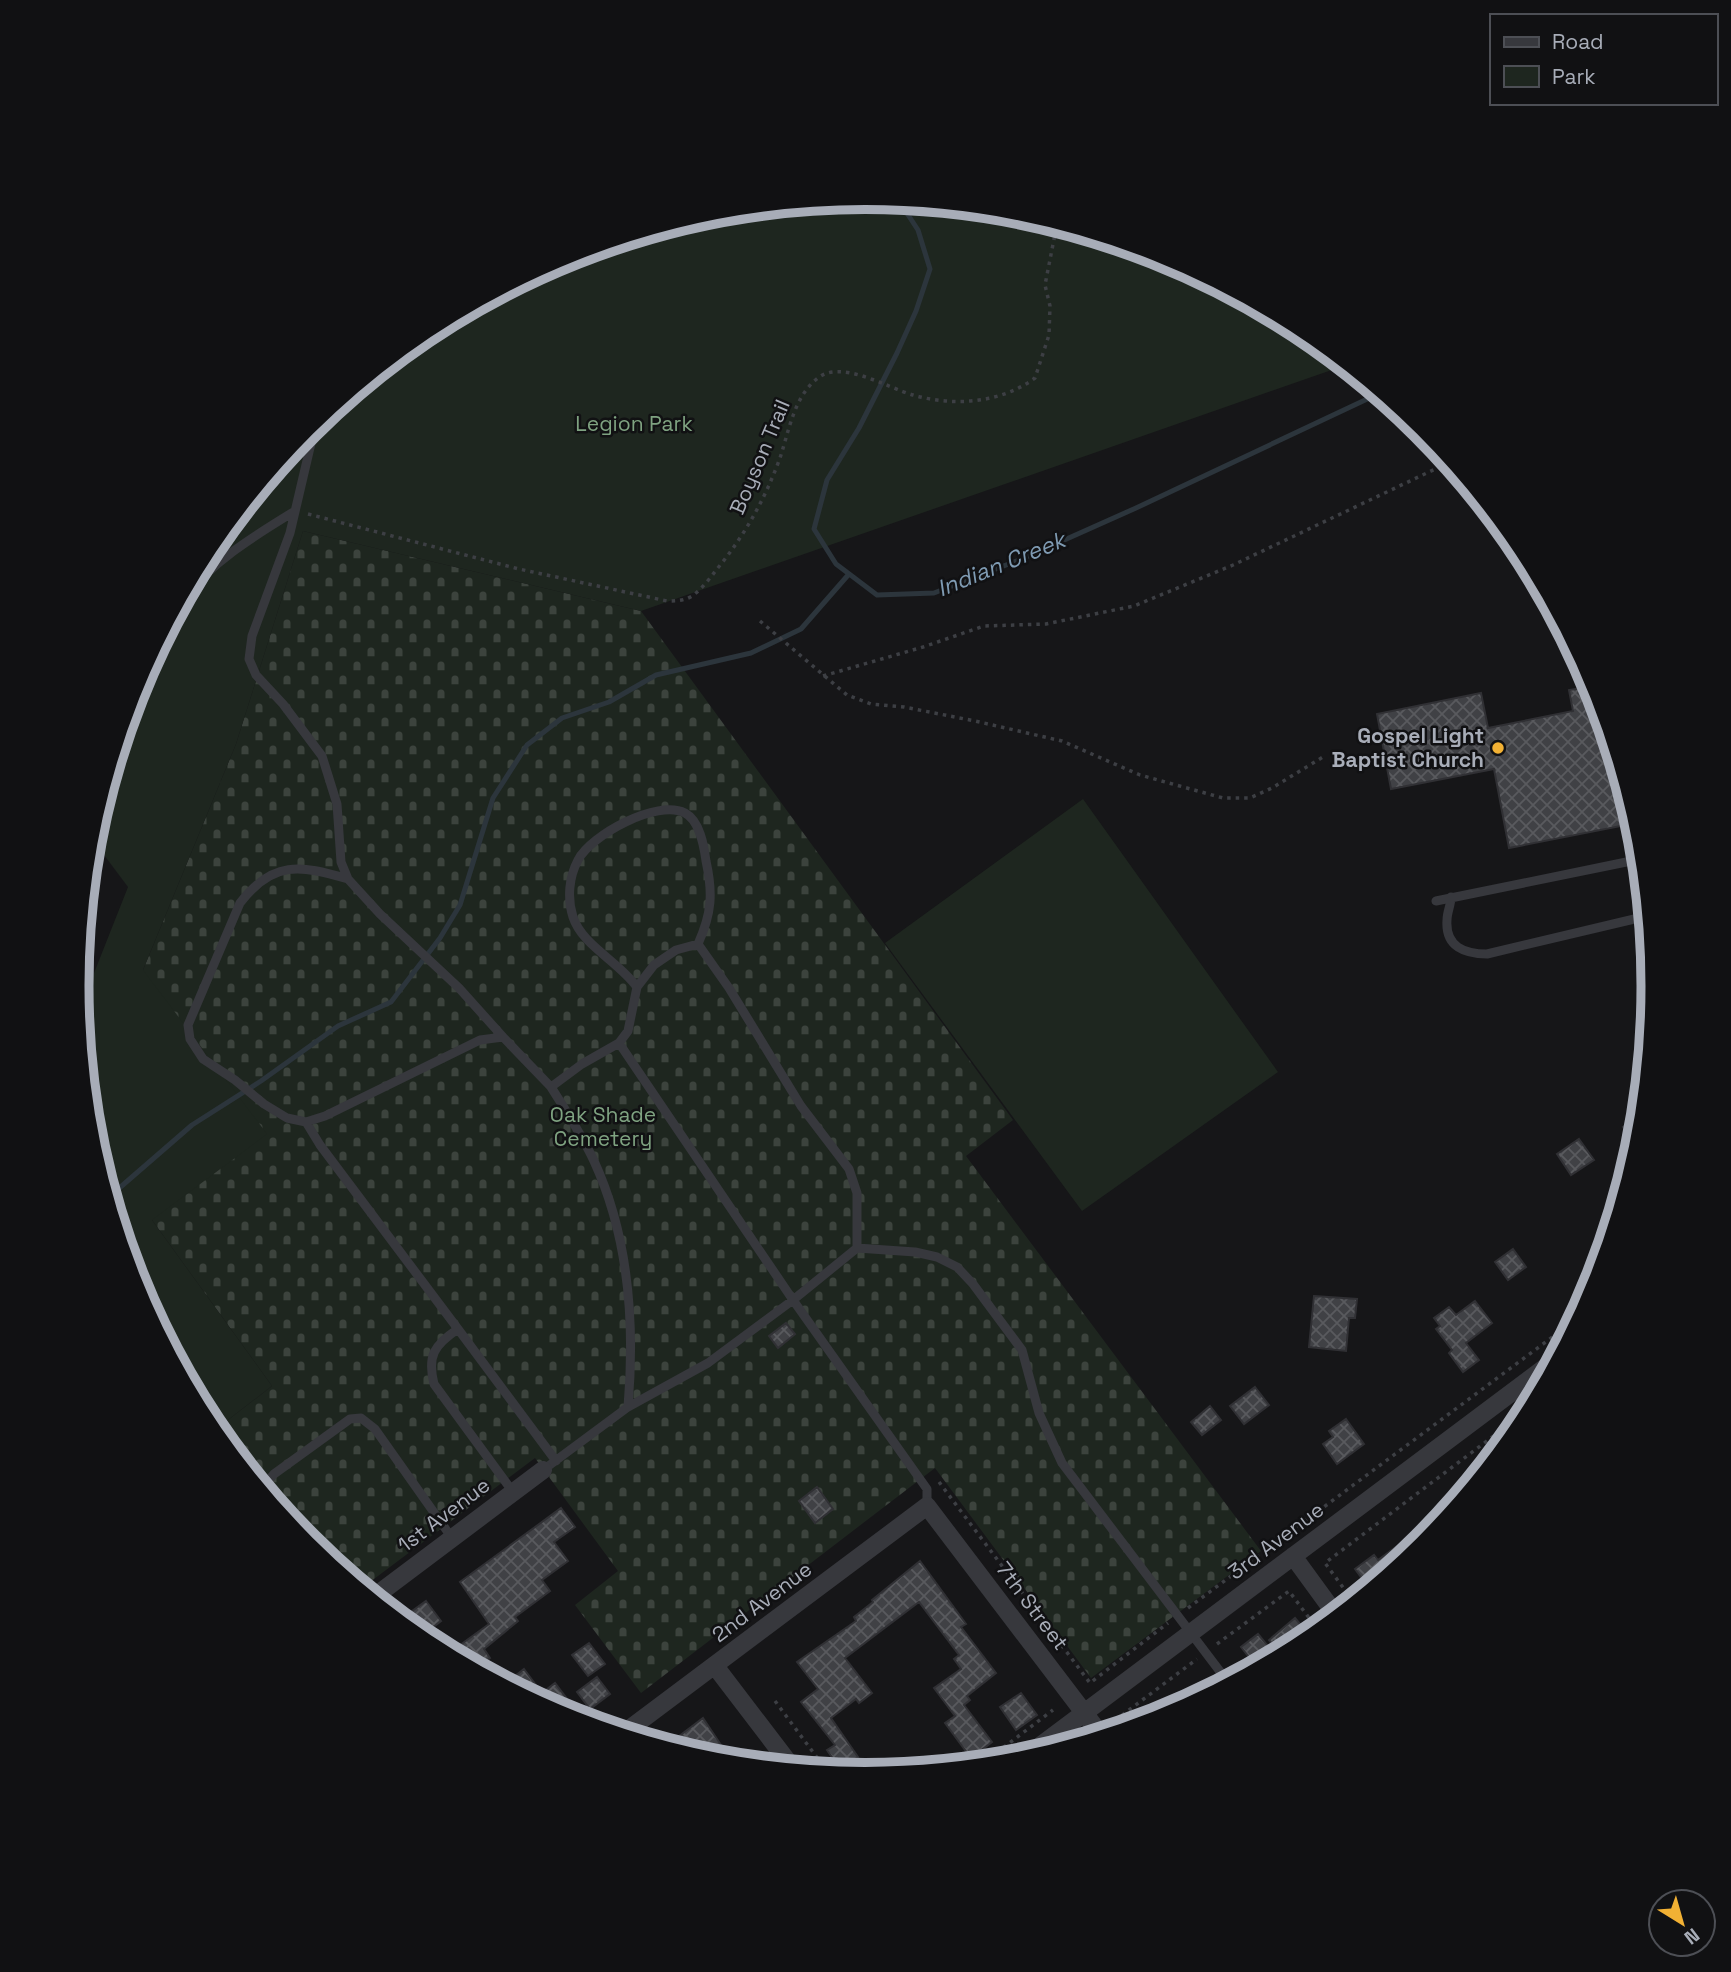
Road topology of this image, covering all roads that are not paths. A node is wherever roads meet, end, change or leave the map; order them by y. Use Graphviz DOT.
graph roads {
  1 [pos="311,443"];
  2 [pos="295,512"];
  3 [pos="210,572"];
  4 [pos="1631,861"];
  5 [pos="348,879"];
  6 [pos="1451,897"];
  7 [pos="1436,901"];
  8 [pos="1638,918"];
  9 [pos="698,944"];
  10 [pos="637,986"];
  11 [pos="503,1037"];
  12 [pos="619,1043"];
  13 [pos="551,1087"];
  14 [pos="306,1122"];
  15 [pos="857,1248"];
  16 [pos="793,1300"];
  17 [pos="458,1329"];
  18 [pos="1539,1372"];
  19 [pos="628,1407"];
  20 [pos="550,1465"];
  21 [pos="268,1481"];
  22 [pos="513,1492"];
  23 [pos="927,1506"];
  24 [pos="452,1538"];
  25 [pos="1293,1556"];
  26 [pos="381,1592"];
  27 [pos="1330,1607"];
  28 [pos="1192,1632"];
  29 [pos="715,1666"];
  30 [pos="1223,1675"];
  31 [pos="1084,1713"];
  32 [pos="633,1726"];
  33 [pos="1095,1727"];
  34 [pos="1048,1740"];
  35 [pos="785,1758"];
  1 -- 2 [label="lane"];
  2 -- 3 [label="lane"];
  2 -- 5 [label="lane"];
  4 -- 6 [label="lane"];
  5 -- 11 [label="lane"];
  5 -- 14 [label="lane"];
  6 -- 7 [label="lane"];
  6 -- 8 [label="lane"];
  9 -- 10 [label="lane"];
  9 -- 10 [label="lane"];
  9 -- 15 [label="lane"];
  10 -- 12 [label="lane"];
  11 -- 13 [label="lane"];
  11 -- 14 [label="lane"];
  12 -- 13 [label="lane"];
  12 -- 16 [label="lane"];
  13 -- 19 [label="lane"];
  14 -- 17 [label="lane"];
  15 -- 16 [label="lane"];
  15 -- 28 [label="lane"];
  16 -- 19 [label="lane"];
  16 -- 23 [label="lane"];
  17 -- 20 [label="lane"];
  17 -- 22 [label="lane"];
  18 -- 25 [label="street, 3rd Avenue"];
  19 -- 20 [label="lane"];
  20 -- 22 [label="street, 1st Avenue"];
  21 -- 24 [label="lane"];
  22 -- 24 [label="street, 1st Avenue"];
  23 -- 29 [label="street, 2nd Avenue"];
  23 -- 31 [label="street, 7th Street"];
  24 -- 26 [label="street, 1st Avenue"];
  25 -- 27 [label="street"];
  25 -- 28 [label="street, 3rd Avenue"];
  28 -- 30 [label="lane"];
  28 -- 31 [label="street, 3rd Avenue"];
  29 -- 32 [label="street, 2nd Avenue"];
  29 -- 35 [label="street"];
  31 -- 33 [label="street, 7th Street"];
  31 -- 34 [label="street, 3rd Avenue"];
}
